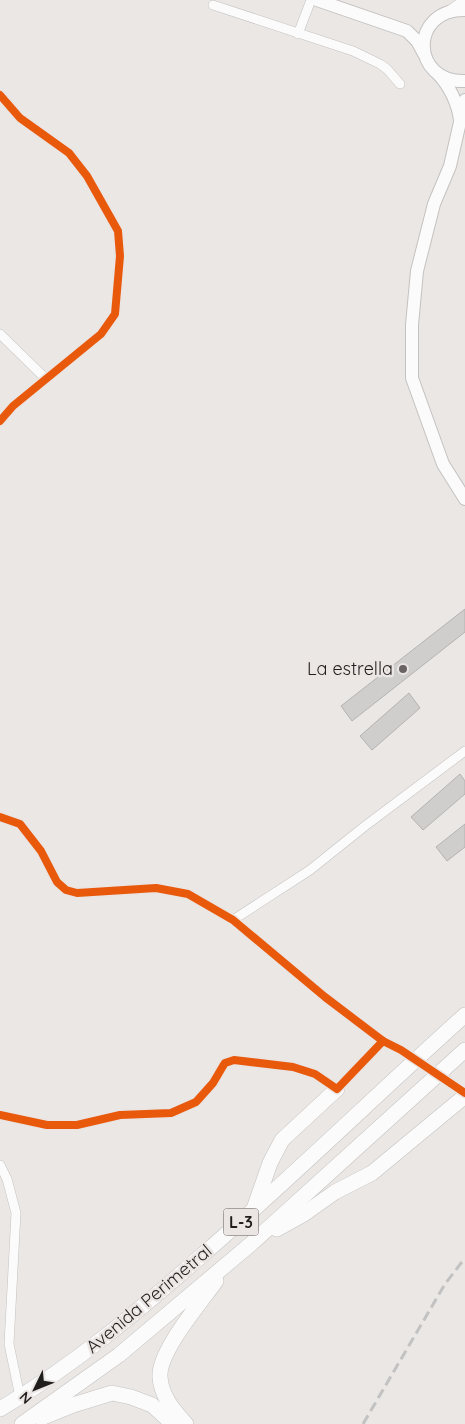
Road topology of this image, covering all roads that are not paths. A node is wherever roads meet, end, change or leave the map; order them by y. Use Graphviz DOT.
graph roads {
  1 [pos="311,0"];
  2 [pos="317,0"];
  3 [pos="464,0"];
  4 [pos="213,5"];
  5 [pos="465,10"];
  6 [pos="444,13"];
  7 [pos="432,21"];
  8 [pos="402,29"];
  9 [pos="298,34"];
  10 [pos="424,54"];
  11 [pos="435,72"];
  12 [pos="465,81"];
  13 [pos="400,84"];
  14 [pos="0,95"];
  15 [pos="465,100"];
  16 [pos="460,125"];
  17 [pos="0,334"];
  18 [pos="46,379"];
  19 [pos="0,421"];
  20 [pos="465,499"];
  21 [pos="465,751"];
  22 [pos="0,816"];
  23 [pos="233,920"];
  24 [pos="465,1015"];
  25 [pos="383,1041"];
  26 [pos="401,1050"];
  27 [pos="465,1050"];
  28 [pos="445,1079"];
  29 [pos="337,1089"];
  30 [pos="465,1094"];
  31 [pos="0,1115"];
  32 [pos="270,1163"];
  33 [pos="0,1165"];
  34 [pos="292,1174"];
  35 [pos="254,1210"];
  36 [pos="252,1244"];
  37 [pos="231,1261"];
  38 [pos="20,1397"];
  39 [pos="0,1408"];
  40 [pos="22,1424"];
  41 [pos="26,1424"];
  42 [pos="173,1424"];
  43 [pos="186,1424"];
  1 -- 9 [label="street"];
  2 -- 8 [label="street"];
  3 -- 6 [label="street"];
  4 -- 9 [label="street"];
  5 -- 6 [label="street"];
  6 -- 7 [label="street"];
  7 -- 8 [label="street"];
  7 -- 10 [label="street"];
  8 -- 10 [label="street"];
  9 -- 13 [label="street"];
  10 -- 11 [label="street"];
  11 -- 12 [label="street"];
  11 -- 16 [label="street"];
  14 -- 18 [label="street"];
  15 -- 16 [label="street"];
  16 -- 20 [label="street"];
  17 -- 18 [label="street"];
  18 -- 19 [label="street"];
  21 -- 23 [label="street"];
  22 -- 23 [label="street"];
  23 -- 25 [label="street"];
  24 -- 34 [label="highway, Avenida Perimetral / L-3"];
  25 -- 26 [label="street"];
  25 -- 29 [label="street"];
  27 -- 36 [label="highway, Avenida Perimetral / L-3"];
  28 -- 30 [label="street"];
  29 -- 31 [label="street"];
  29 -- 32 [label="highway"];
  30 -- 36 [label="highway"];
  32 -- 34 [label="highway"];
  32 -- 35 [label="highway"];
  33 -- 38 [label="street"];
  34 -- 35 [label="highway, Avenida Perimetral / L-3"];
  35 -- 38 [label="highway, Avenida Perimetral / L-3"];
  36 -- 37 [label="highway, Avenida Perimetral / L-3"];
  37 -- 40 [label="highway, Avenida Perimetral / L-3"];
  37 -- 43 [label="highway"];
  38 -- 39 [label="highway, Avenida Perimetral / L-3"];
  41 -- 42 [label="highway"];
}
